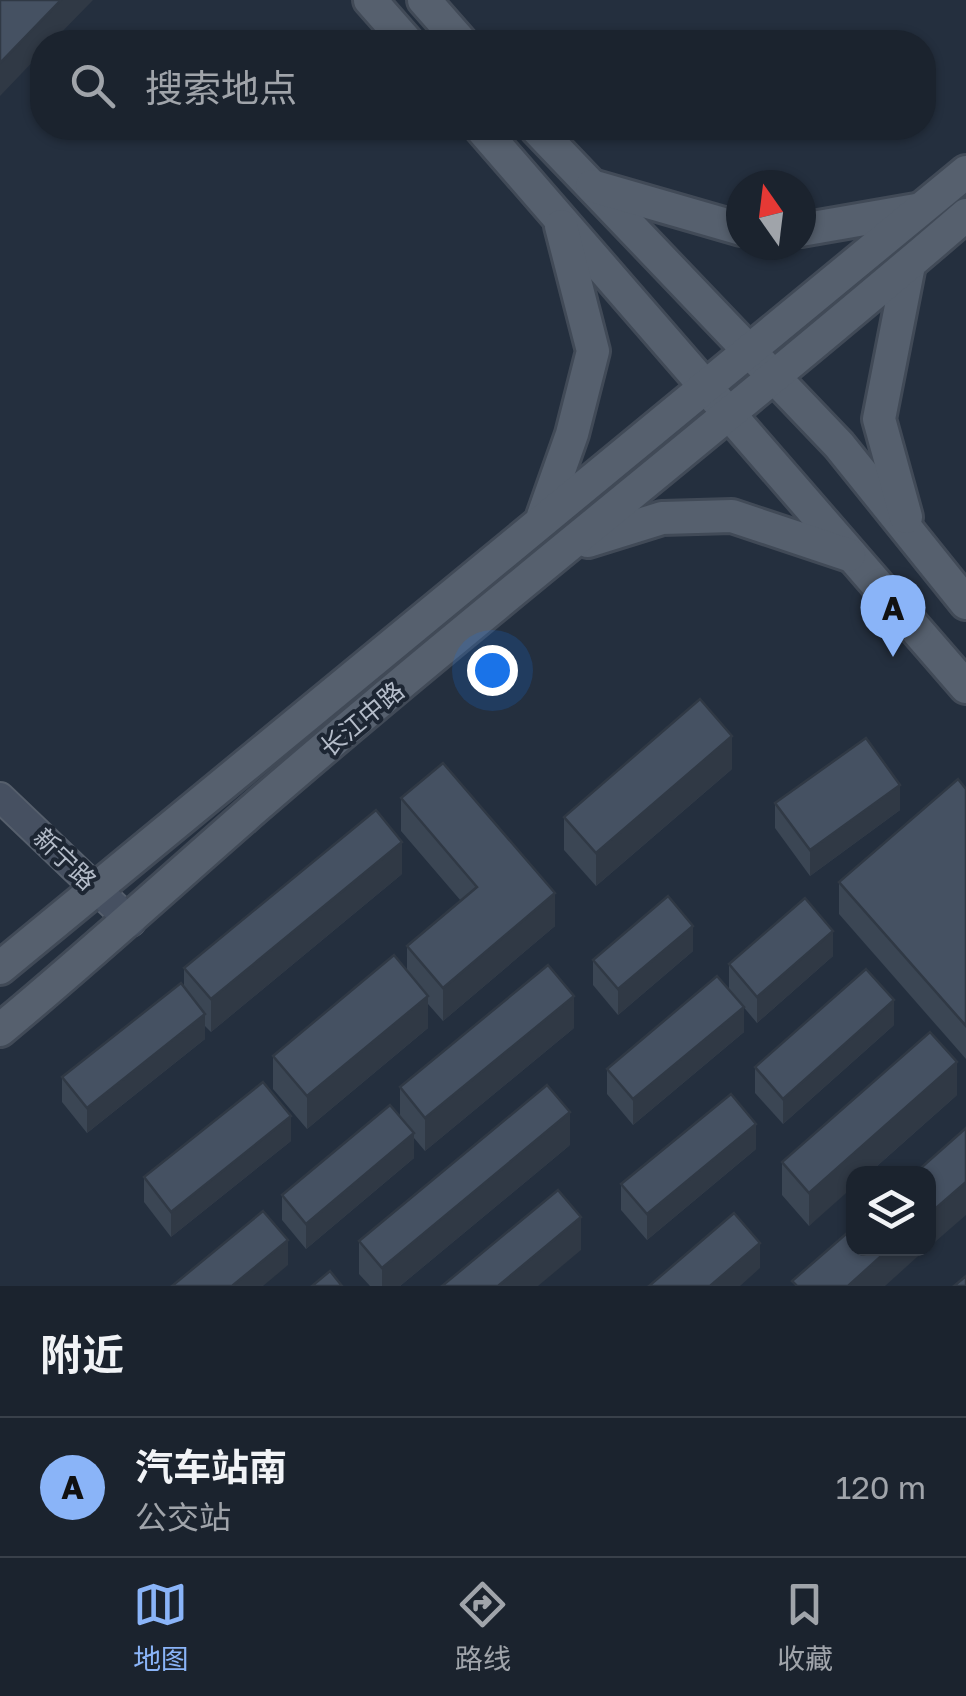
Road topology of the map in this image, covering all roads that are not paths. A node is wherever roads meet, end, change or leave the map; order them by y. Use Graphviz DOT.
graph roads {
  1 [pos="370,0"];
  2 [pos="424,0"];
  3 [pos="396,30"];
  4 [pos="450,30"];
  5 [pos="491,140"];
  6 [pos="548,140"];
  7 [pos="966,172"];
  8 [pos="592,186"];
  9 [pos="920,210"];
  10 [pos="966,215"];
  11 [pos="558,217"];
  12 [pos="726,225"];
  13 [pos="816,227"];
  14 [pos="909,264"];
  15 [pos="748,350"];
  16 [pos="776,379"];
  17 [pos="705,386"];
  18 [pos="731,416"];
  19 [pos="542,518"];
  20 [pos="912,536"];
  21 [pos="574,545"];
  22 [pos="854,557"];
  23 [pos="966,603"];
  24 [pos="966,686"];
  25 [pos="0,797"];
  26 [pos="95,888"];
  27 [pos="130,922"];
  28 [pos="0,968"];
  29 [pos="0,1030"];
  1 -- 3 [label="main road"];
  2 -- 4 [label="main road"];
  5 -- 11 [label="main road"];
  6 -- 8 [label="main road"];
  7 -- 9 [label="main road, 长江中路"];
  8 -- 12 [label="main road"];
  8 -- 15 [label="main road"];
  9 -- 13 [label="main road"];
  9 -- 15 [label="main road, 长江中路"];
  10 -- 14 [label="main road, 长江中路"];
  11 -- 17 [label="main road"];
  11 -- 19 [label="main road"];
  14 -- 16 [label="main road, 长江中路"];
  14 -- 20 [label="main road"];
  15 -- 16 [label="main road"];
  15 -- 17 [label="main road, 长江中路"];
  16 -- 18 [label="main road, 长江中路"];
  16 -- 20 [label="main road"];
  17 -- 18 [label="main road"];
  17 -- 19 [label="main road, 长江中路"];
  18 -- 21 [label="main road, 长江中路"];
  18 -- 22 [label="main road"];
  19 -- 26 [label="main road, 长江中路"];
  20 -- 23 [label="main road"];
  21 -- 22 [label="main road"];
  21 -- 27 [label="main road, 长江中路"];
  22 -- 24 [label="main road"];
  25 -- 26 [label="street, 新宁路"];
  26 -- 27 [label="street, 新宁路"];
  26 -- 28 [label="main road, 长江中路"];
  27 -- 29 [label="main road, 长江中路"];
}
